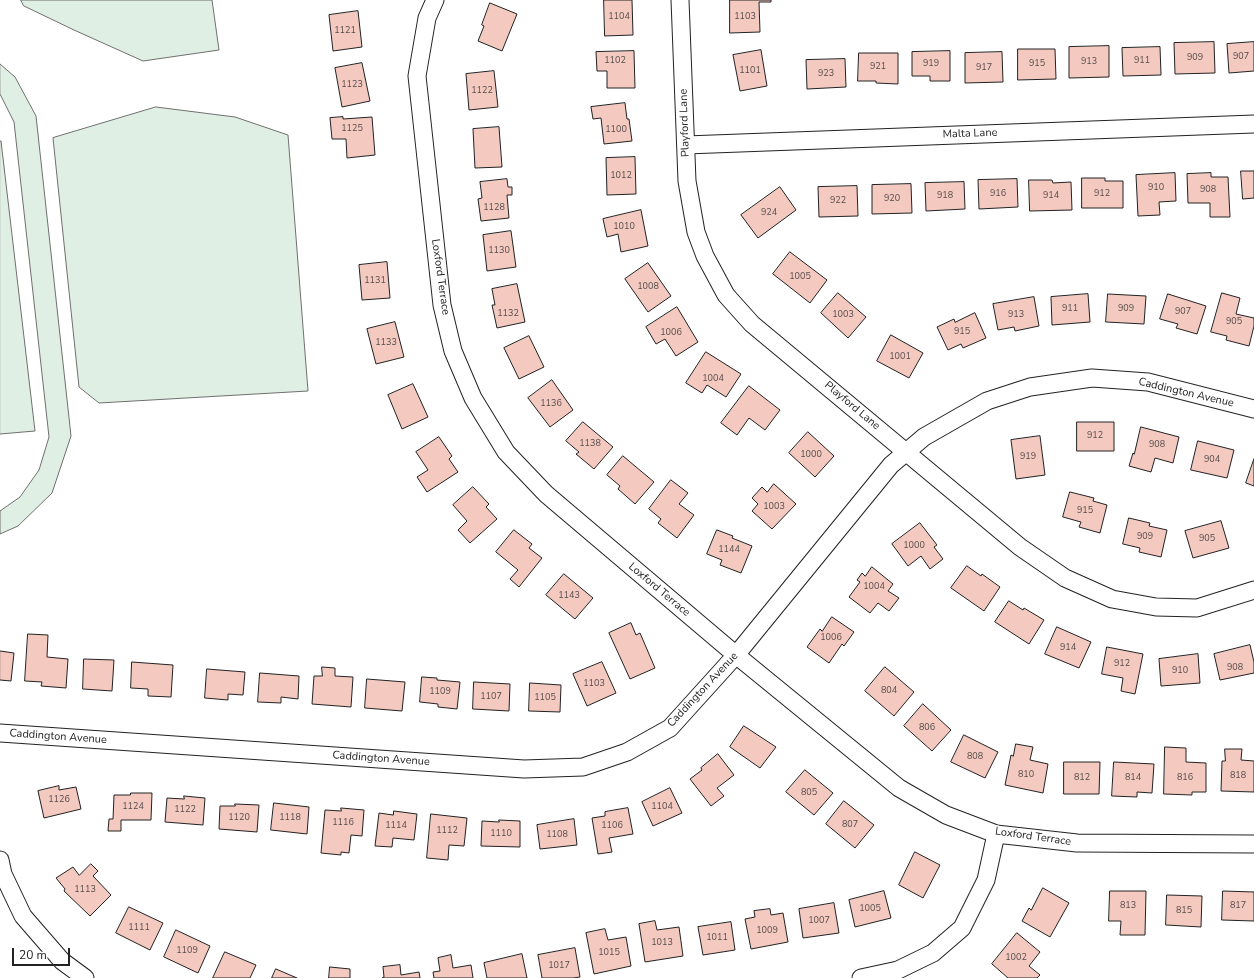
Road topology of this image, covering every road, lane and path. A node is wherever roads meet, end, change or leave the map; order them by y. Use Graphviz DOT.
graph roads {
  1 [pos="435,0"];
  2 [pos="680,0"];
  3 [pos="1254,124"];
  4 [pos="686,145"];
  5 [pos="1254,409"];
  6 [pos="907,452"];
  7 [pos="1254,590"];
  8 [pos="736,655"];
  9 [pos="0,733"];
  10 [pos="996,834"];
  11 [pos="1254,844"];
  12 [pos="0,860"];
  13 [pos="85,978"];
  14 [pos="861,978"];
  1 -- 8 [label="street, Loxford Terrace"];
  2 -- 4 [label="street, Playford Lane"];
  3 -- 4 [label="street, Malta Lane"];
  4 -- 6 [label="street, Playford Lane"];
  5 -- 6 [label="street, Caddington Avenue"];
  6 -- 7 [label="street, Playford Lane"];
  6 -- 8 [label="street, Caddington Avenue"];
  8 -- 9 [label="street, Caddington Avenue"];
  8 -- 10 [label="street, Loxford Terrace"];
  10 -- 11 [label="street, Loxford Terrace"];
  10 -- 14 [label="street"];
  12 -- 13 [label="street"];
}
